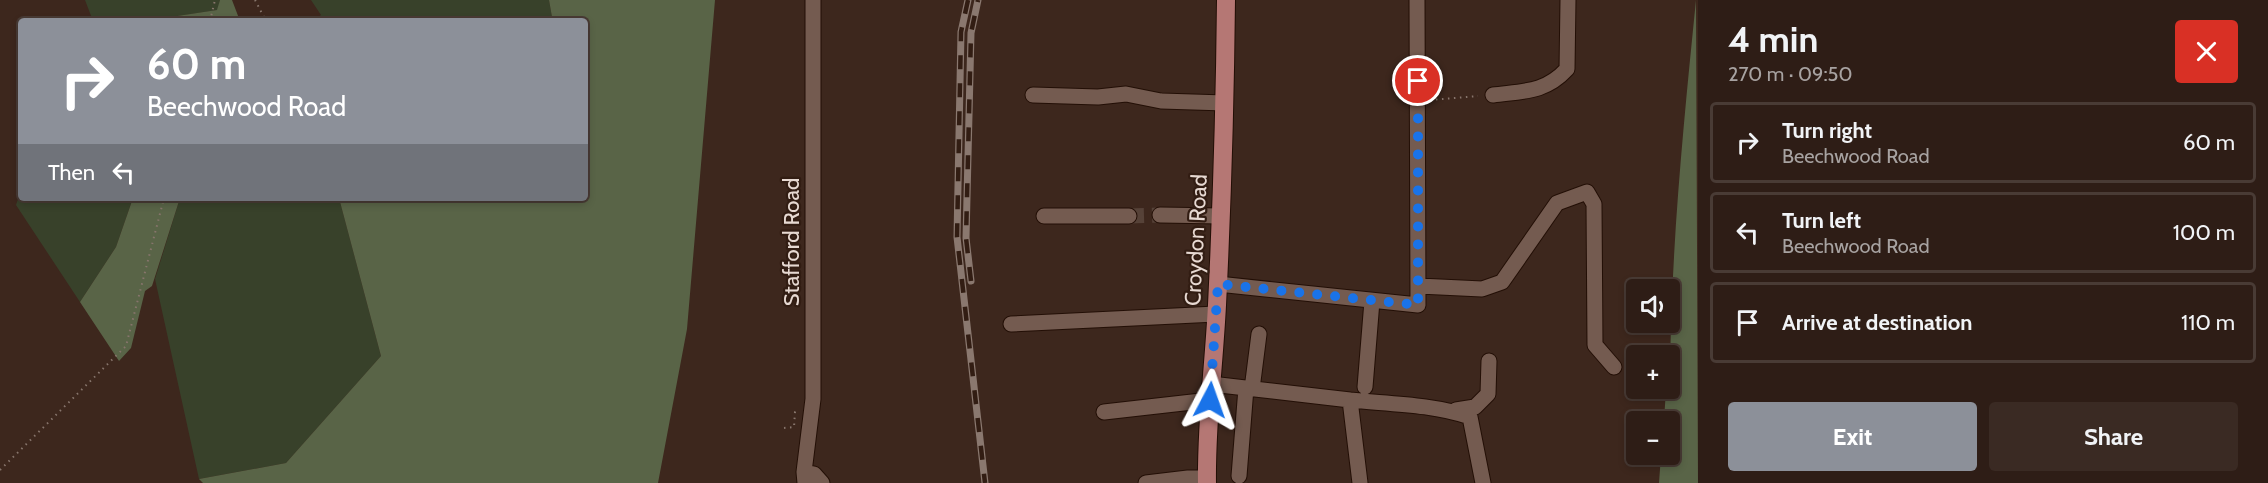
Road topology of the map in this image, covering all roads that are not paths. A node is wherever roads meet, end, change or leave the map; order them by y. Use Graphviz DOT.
graph roads {
  1 [pos="813,0"];
  2 [pos="1226,0"];
  3 [pos="1417,0"];
  4 [pos="1568,0"];
  5 [pos="1033,95"];
  6 [pos="1493,95"];
  7 [pos="1225,103"];
  8 [pos="1160,215"];
  9 [pos="1044,216"];
  10 [pos="1129,216"];
  11 [pos="1221,216"];
  12 [pos="1218,284"];
  13 [pos="1419,286"];
  14 [pos="1372,301"];
  15 [pos="1216,314"];
  16 [pos="1011,324"];
  17 [pos="1259,334"];
  18 [pos="1489,362"];
  19 [pos="1614,367"];
  20 [pos="1365,387"];
  21 [pos="1249,388"];
  22 [pos="1210,392"];
  23 [pos="1350,400"];
  24 [pos="1454,411"];
  25 [pos="1104,412"];
  26 [pos="1239,476"];
  27 [pos="804,477"];
  28 [pos="1207,481"];
  29 [pos="822,483"];
  30 [pos="1146,483"];
  31 [pos="1360,483"];
  32 [pos="1483,483"];
  1 -- 27 [label="street, Stafford Road"];
  2 -- 7 [label="main road, Croydon Road"];
  3 -- 13 [label="street"];
  4 -- 6 [label="street"];
  5 -- 7 [label="street"];
  7 -- 11 [label="main road, Croydon Road"];
  8 -- 11 [label="street"];
  9 -- 10 [label="street"];
  11 -- 12 [label="main road, Croydon Road"];
  12 -- 14 [label="street"];
  12 -- 15 [label="main road, Croydon Road"];
  13 -- 14 [label="street"];
  13 -- 19 [label="street"];
  14 -- 20 [label="street"];
  15 -- 16 [label="street"];
  15 -- 22 [label="main road, Croydon Road"];
  17 -- 21 [label="street"];
  18 -- 24 [label="street"];
  21 -- 22 [label="street"];
  21 -- 23 [label="street"];
  21 -- 26 [label="street"];
  22 -- 25 [label="street"];
  22 -- 28 [label="main road, Croydon Road"];
  23 -- 24 [label="street"];
  23 -- 31 [label="street"];
  24 -- 32 [label="street"];
  27 -- 29 [label="street"];
  28 -- 30 [label="street"];
}
